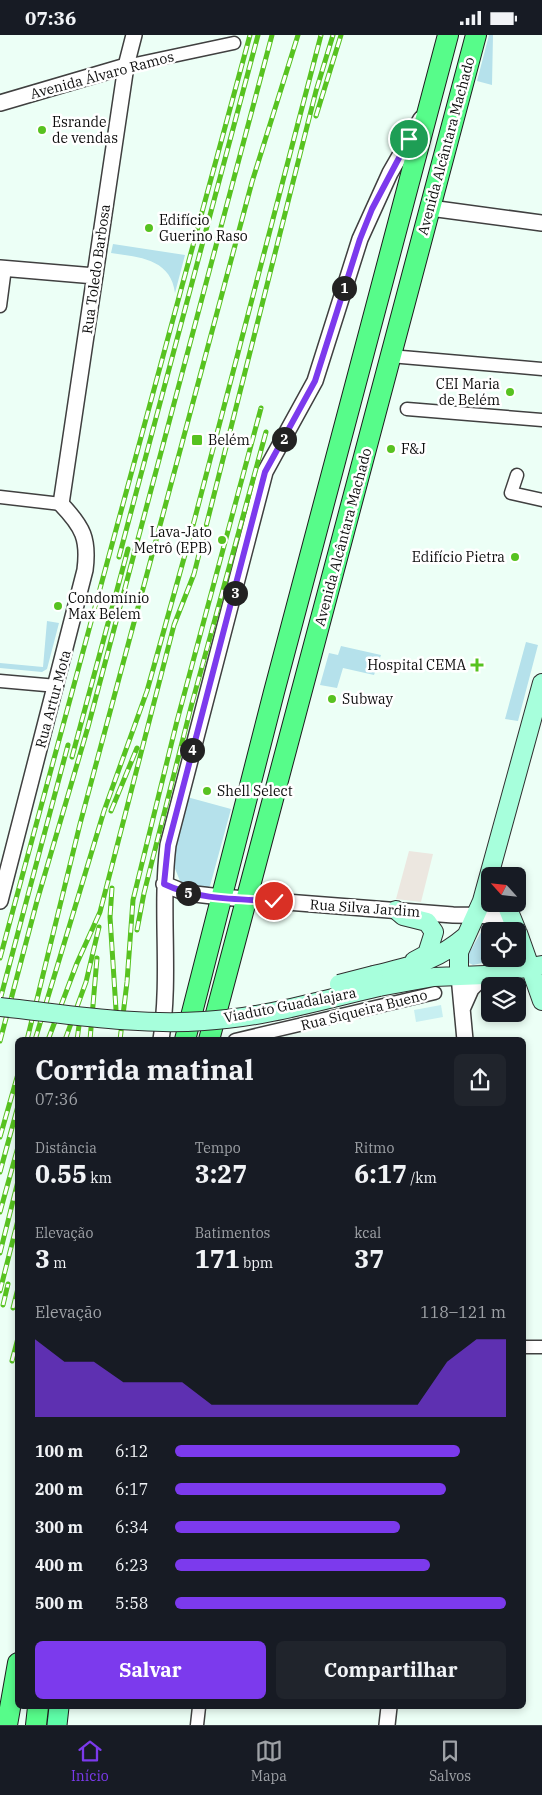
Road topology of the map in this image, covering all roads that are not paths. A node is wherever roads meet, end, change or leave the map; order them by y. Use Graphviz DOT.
graph roads {
  1 [pos="134,35"];
  2 [pos="448,35"];
  3 [pos="476,35"];
  4 [pos="234,43"];
  5 [pos="126,66"];
  6 [pos="432,101"];
  7 [pos="0,103"];
  8 [pos="430,208"];
  9 [pos="542,223"];
  10 [pos="2,268"];
  11 [pos="94,276"];
  12 [pos="0,306"];
  13 [pos="390,356"];
  14 [pos="542,369"];
  15 [pos="407,409"];
  16 [pos="542,420"];
  17 [pos="517,475"];
  18 [pos="0,497"];
  19 [pos="542,500"];
  20 [pos="61,504"];
  21 [pos="0,681"];
  22 [pos="542,683"];
  23 [pos="57,685"];
  24 [pos="495,867"];
  25 [pos="3,875"];
  26 [pos="164,884"];
  27 [pos="222,897"];
  28 [pos="248,899"];
  29 [pos="0,901"];
  30 [pos="481,905"];
  31 [pos="396,910"];
  32 [pos="477,916"];
  33 [pos="513,921"];
  34 [pos="466,936"];
  35 [pos="536,966"];
  36 [pos="407,967"];
  37 [pos="485,975"];
  38 [pos="460,976"];
  39 [pos="377,981"];
  40 [pos="435,993"];
  41 [pos="0,995"];
  42 [pos="542,1001"];
  43 [pos="0,1007"];
  44 [pos="463,1009"];
  45 [pos="161,1037"];
  46 [pos="186,1037"];
  47 [pos="210,1037"];
  48 [pos="248,1037"];
  49 [pos="465,1037"];
  50 [pos="526,1347"];
  51 [pos="542,1347"];
  52 [pos="15,1680"];
  53 [pos="38,1709"];
  54 [pos="59,1709"];
  55 [pos="199,1709"];
  56 [pos="389,1709"];
  57 [pos="7,1725"];
  58 [pos="36,1725"];
  59 [pos="57,1725"];
  60 [pos="197,1725"];
  61 [pos="387,1725"];
  1 -- 5 [label="street, Rua Toledo Barbosa"];
  2 -- 6 [label="highway, Avenida Alcântara Machado"];
  3 -- 8 [label="highway, Avenida Alcântara Machado"];
  4 -- 5 [label="street, Avenida Álvaro Ramos"];
  5 -- 7 [label="street, Avenida Álvaro Ramos"];
  5 -- 11 [label="street, Rua Toledo Barbosa"];
  6 -- 26 [label="street, Avenida Alcântara Machado"];
  6 -- 27 [label="highway, Avenida Alcântara Machado"];
  8 -- 9 [label="street"];
  8 -- 13 [label="highway, Avenida Alcântara Machado"];
  10 -- 11 [label="street"];
  10 -- 12 [label="street"];
  11 -- 20 [label="street, Rua Toledo Barbosa"];
  13 -- 14 [label="street"];
  13 -- 28 [label="highway, Avenida Alcântara Machado"];
  15 -- 16 [label="street"];
  17 -- 19 [label="street"];
  18 -- 20 [label="street"];
  20 -- 23 [label="street, Rua Artur Mota"];
  21 -- 23 [label="street"];
  22 -- 24 [label="main road"];
  23 -- 25 [label="street, Rua Artur Mota"];
  25 -- 29 [label="street, Rua Artur Mota"];
  26 -- 27 [label="street, Rua Silva Jardim"];
  26 -- 45 [label="street, Avenida Alcântara Machado"];
  27 -- 28 [label="street, Rua Silva Jardim"];
  27 -- 46 [label="highway, Avenida Alcântara Machado"];
  28 -- 31 [label="street, Rua Silva Jardim"];
  28 -- 47 [label="highway, Avenida Alcântara Machado"];
  30 -- 32 [label="main road"];
  31 -- 32 [label="street, Rua Silva Jardim"];
  31 -- 36 [label="main road"];
  32 -- 33 [label="street, Rua Silva Jardim"];
  32 -- 34 [label="main road"];
  33 -- 35 [label="main road"];
  34 -- 36 [label="main road, Viaduto Guadalajara"];
  34 -- 38 [label="main road"];
  35 -- 37 [label="main road, Viaduto Guadalajara"];
  35 -- 42 [label="main road"];
  36 -- 39 [label="main road, Viaduto Guadalajara"];
  37 -- 38 [label="main road, Viaduto Guadalajara"];
  37 -- 44 [label="street"];
  38 -- 39 [label="main road, Viaduto Guadalajara"];
  38 -- 44 [label="street"];
  39 -- 41 [label="main road, Viaduto Guadalajara, bridge"];
  39 -- 43 [label="main road, Viaduto Guadalajara, bridge"];
  40 -- 48 [label="street, Rua Siqueira Bueno"];
  44 -- 49 [label="street"];
  50 -- 51 [label="street"];
  52 -- 57 [label="highway"];
  53 -- 58 [label="highway"];
  54 -- 59 [label="main road"];
  55 -- 60 [label="street"];
  56 -- 61 [label="street"];
}
